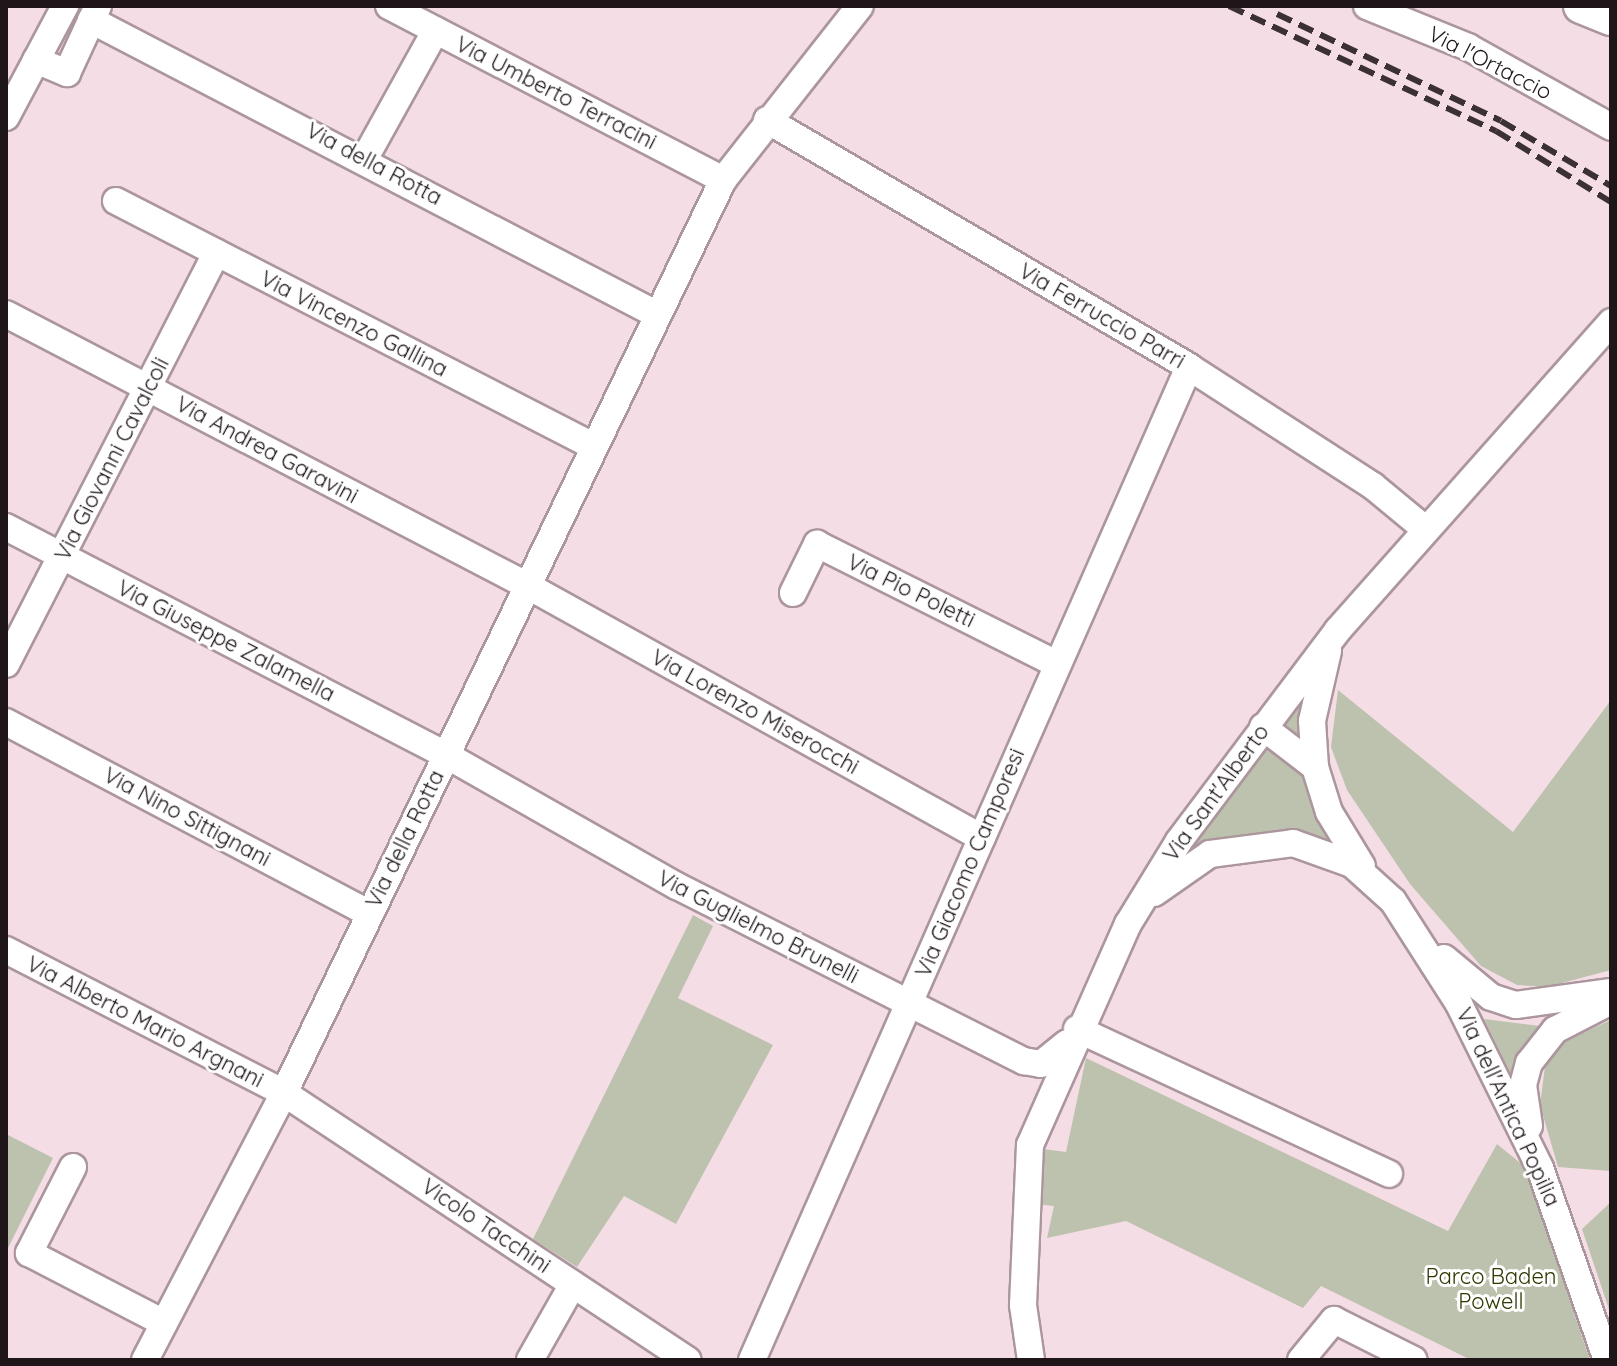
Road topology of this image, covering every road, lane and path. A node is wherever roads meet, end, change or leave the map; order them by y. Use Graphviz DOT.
graph roads {
  1 [pos="65,6"];
  2 [pos="389,6"];
  3 [pos="860,6"];
  4 [pos="1367,6"];
  5 [pos="1581,6"];
  6 [pos="94,13"];
  7 [pos="1611,18"];
  8 [pos="436,30"];
  9 [pos="36,60"];
  10 [pos="6,117"];
  11 [pos="767,120"];
  12 [pos="1611,127"];
  13 [pos="365,158"];
  14 [pos="723,180"];
  15 [pos="116,201"];
  16 [pos="216,253"];
  17 [pos="654,313"];
  18 [pos="6,314"];
  19 [pos="1611,322"];
  20 [pos="1189,367"];
  21 [pos="148,387"];
  22 [pos="593,446"];
  23 [pos="6,527"];
  24 [pos="1425,529"];
  25 [pos="64,557"];
  26 [pos="528,586"];
  27 [pos="793,593"];
  28 [pos="1338,630"];
  29 [pos="1055,663"];
  30 [pos="6,664"];
  31 [pos="6,722"];
  32 [pos="1263,727"];
  33 [pos="446,755"];
  34 [pos="1315,767"];
  35 [pos="982,838"];
  36 [pos="1368,876"];
  37 [pos="1141,904"];
  38 [pos="369,913"];
  39 [pos="1418,931"];
  40 [pos="6,950"];
  41 [pos="1611,992"];
  42 [pos="1611,1001"];
  43 [pos="909,1005"];
  44 [pos="1075,1033"];
  45 [pos="284,1093"];
  46 [pos="73,1167"];
  47 [pos="1540,1168"];
  48 [pos="1389,1174"];
  49 [pos="573,1284"];
  50 [pos="164,1323"];
  51 [pos="145,1360"];
  52 [pos="530,1360"];
  53 [pos="688,1360"];
  54 [pos="752,1360"];
  55 [pos="1031,1360"];
  56 [pos="1301,1360"];
  57 [pos="1414,1360"];
  58 [pos="1607,1360"];
  1 -- 9 [label="street"];
  2 -- 8 [label="street, Via Umberto Terracini"];
  3 -- 11 [label="street, Via della Rotta"];
  4 -- 12 [label="street, Via l'Ortaccio"];
  5 -- 7 [label="main road"];
  6 -- 9 [label="street"];
  6 -- 13 [label="street, Via della Rotta"];
  8 -- 13 [label="street"];
  8 -- 14 [label="street, Via Umberto Terracini"];
  9 -- 10 [label="street"];
  11 -- 14 [label="street, Via della Rotta"];
  11 -- 20 [label="street, Via Ferruccio Parri"];
  13 -- 17 [label="street, Via della Rotta"];
  14 -- 17 [label="street, Via della Rotta"];
  15 -- 16 [label="street, Via Vincenzo Gallina"];
  16 -- 21 [label="street, Via Giovanni Cavalcoli"];
  16 -- 22 [label="street, Via Vincenzo Gallina"];
  17 -- 22 [label="street, Via della Rotta"];
  18 -- 21 [label="street, Via Andrea Garavini"];
  19 -- 24 [label="street, Via Sant'Alberto"];
  20 -- 24 [label="street, Via Ferruccio Parri"];
  20 -- 29 [label="street, Via Giacomo Camporesi"];
  21 -- 25 [label="street, Via Giovanni Cavalcoli"];
  21 -- 26 [label="street, Via Andrea Garavini"];
  22 -- 26 [label="street, Via della Rotta"];
  23 -- 25 [label="street, Via Giuseppe Zalamella"];
  24 -- 28 [label="street, Via Sant'Alberto"];
  25 -- 30 [label="street, Via Giovanni Cavalcoli"];
  25 -- 33 [label="street, Via Giuseppe Zalamella"];
  26 -- 33 [label="street, Via della Rotta"];
  26 -- 35 [label="street, Via Lorenzo Miserocchi"];
  27 -- 29 [label="street, Via Pio Poletti"];
  28 -- 32 [label="street, Via Sant'Alberto"];
  28 -- 34 [label="street, Via dell'Antica Popilia"];
  29 -- 35 [label="street, Via Giacomo Camporesi"];
  31 -- 38 [label="street, Via Nino Sittignani"];
  32 -- 34 [label="street, Via dell'Antica Popilia"];
  32 -- 37 [label="street, Via Sant'Alberto"];
  33 -- 38 [label="street, Via della Rotta"];
  33 -- 43 [label="street, Via Guglielmo Brunelli"];
  34 -- 36 [label="street, Via dell'Antica Popilia"];
  35 -- 43 [label="street, Via Giacomo Camporesi"];
  36 -- 37 [label="street, Via dell'Antica Popilia"];
  36 -- 39 [label="street, Via dell'Antica Popilia"];
  37 -- 44 [label="street, Via Sant'Alberto"];
  38 -- 45 [label="street, Via della Rotta"];
  39 -- 41 [label="street"];
  39 -- 47 [label="street, Via dell'Antica Popilia"];
  40 -- 45 [label="street, Via Alberto Mario Argnani"];
  42 -- 47 [label="street"];
  43 -- 44 [label="street, Via Guglielmo Brunelli"];
  43 -- 54 [label="street, Via Giacomo Camporesi"];
  44 -- 48 [label="street"];
  44 -- 55 [label="street, Via Sant'Alberto"];
  45 -- 49 [label="street, Vicolo Tacchini"];
  45 -- 50 [label="street, Via della Rotta"];
  46 -- 50 [label="street"];
  47 -- 58 [label="street, Via dell'Antica Popilia"];
  49 -- 52 [label="street"];
  49 -- 53 [label="street, Vicolo Tacchini"];
  50 -- 51 [label="street, Via della Rotta"];
  56 -- 57 [label="street"];
}
